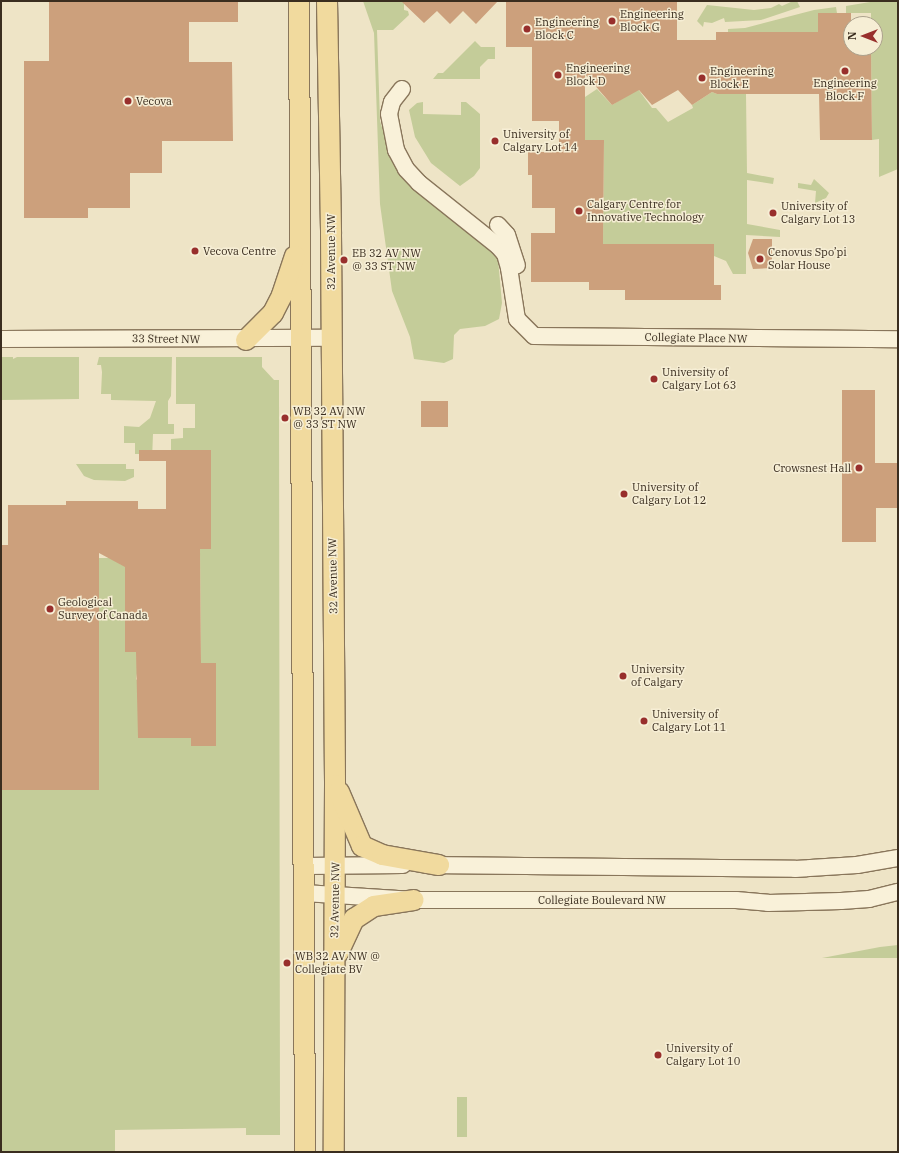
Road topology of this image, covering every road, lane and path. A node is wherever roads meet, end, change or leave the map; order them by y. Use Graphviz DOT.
graph roads {
  1 [pos="299,1"];
  2 [pos="327,1"];
  3 [pos="402,89"];
  4 [pos="498,225"];
  5 [pos="301,239"];
  6 [pos="515,304"];
  7 [pos="330,338"];
  8 [pos="1,339"];
  9 [pos="300,339"];
  10 [pos="898,339"];
  11 [pos="246,340"];
  12 [pos="335,785"];
  13 [pos="898,858"];
  14 [pos="439,865"];
  15 [pos="304,866"];
  16 [pos="336,866"];
  17 [pos="304,893"];
  18 [pos="335,894"];
  19 [pos="894,894"];
  20 [pos="414,900"];
  21 [pos="335,960"];
  22 [pos="305,1152"];
  23 [pos="334,1152"];
  1 -- 5 [label="main road"];
  2 -- 7 [label="main road, 32 Avenue NW"];
  3 -- 6 [label="street, Collegiate Place NW"];
  4 -- 6 [label="street, Collegiate Place NW"];
  5 -- 9 [label="main road"];
  5 -- 11 [label="main road"];
  6 -- 10 [label="street, Collegiate Place NW"];
  7 -- 9 [label="street, 33 Street NW"];
  7 -- 12 [label="main road, 32 Avenue NW"];
  8 -- 11 [label="street, 33 Street NW"];
  9 -- 11 [label="street, 33 Street NW"];
  9 -- 15 [label="main road"];
  12 -- 14 [label="main road"];
  12 -- 16 [label="main road, 32 Avenue NW"];
  13 -- 14 [label="street"];
  14 -- 16 [label="street"];
  15 -- 16 [label="street"];
  15 -- 17 [label="main road"];
  16 -- 18 [label="main road, 32 Avenue NW"];
  17 -- 18 [label="street, Collegiate Boulevard NW"];
  17 -- 22 [label="main road"];
  18 -- 20 [label="street, Collegiate Boulevard NW"];
  18 -- 21 [label="main road, 32 Avenue NW"];
  19 -- 20 [label="street, Collegiate Boulevard NW"];
  20 -- 21 [label="main road"];
  21 -- 23 [label="main road, 32 Avenue NW"];
}
